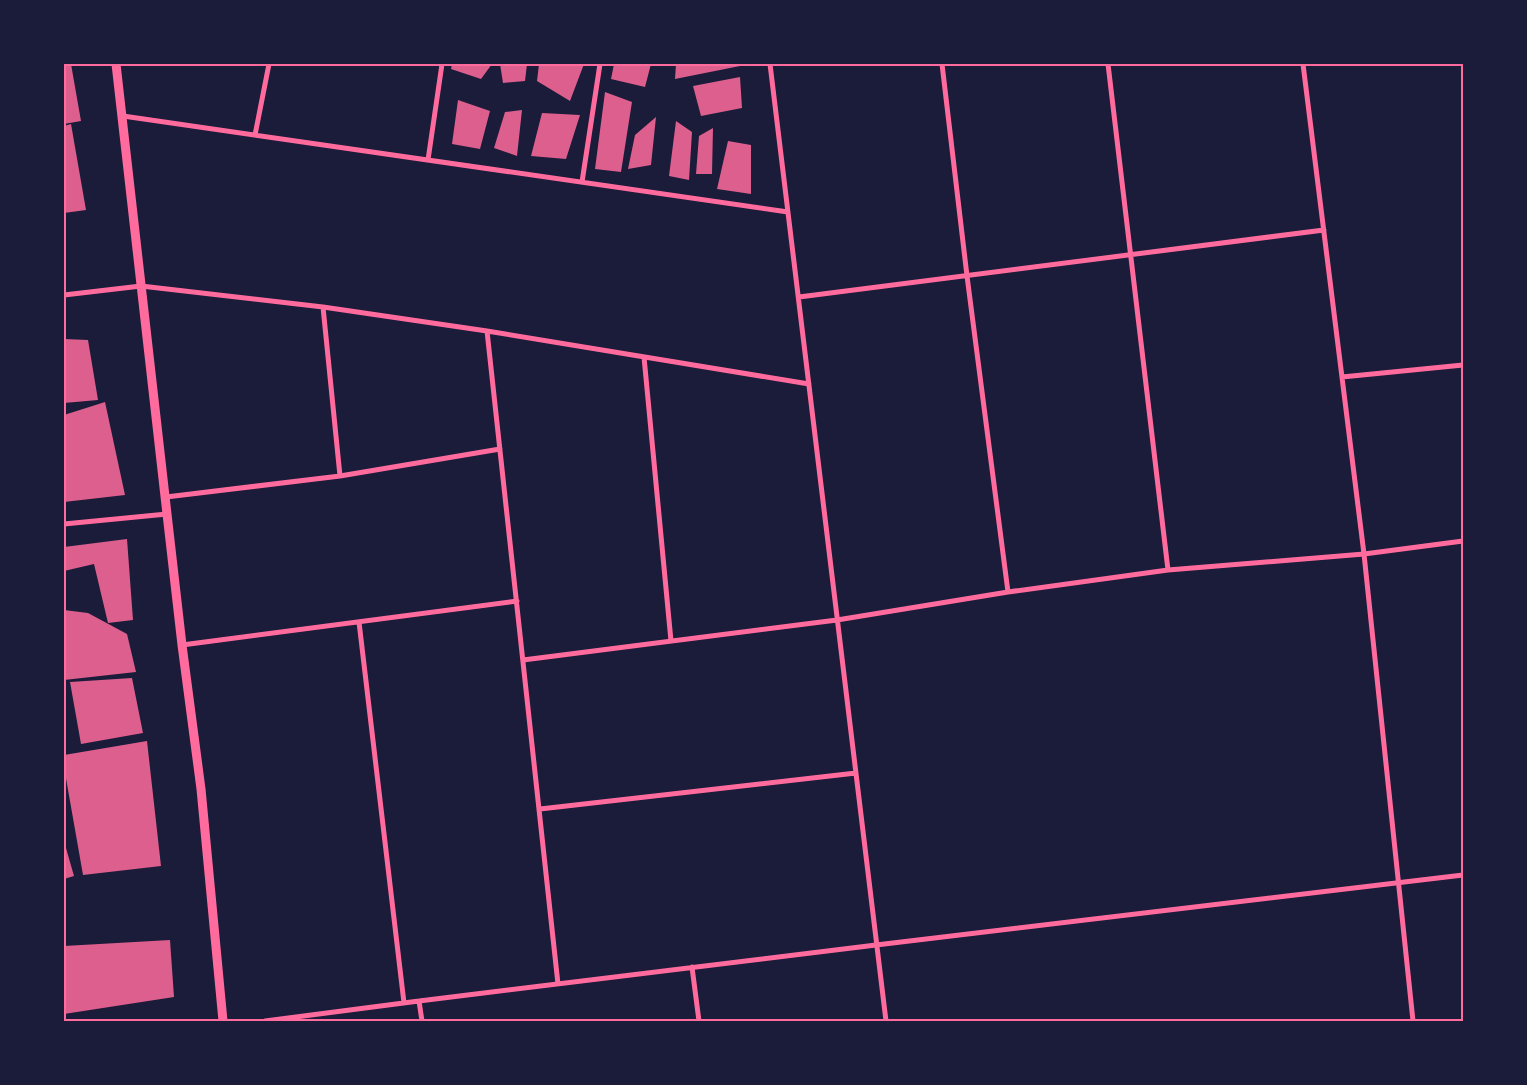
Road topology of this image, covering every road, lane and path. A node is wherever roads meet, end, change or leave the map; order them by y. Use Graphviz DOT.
graph roads {
  1 [pos="116,64"];
  2 [pos="269,64"];
  3 [pos="442,64"];
  4 [pos="600,64"];
  5 [pos="770,64"];
  6 [pos="942,64"];
  7 [pos="1108,64"];
  8 [pos="1303,64"];
  9 [pos="123,116"];
  10 [pos="255,135"];
  11 [pos="428,160"];
  12 [pos="582,182"];
  13 [pos="788,212"];
  14 [pos="1324,230"];
  15 [pos="1131,256"];
  16 [pos="967,276"];
  17 [pos="141,286"];
  18 [pos="64,295"];
  19 [pos="799,297"];
  20 [pos="323,307"];
  21 [pos="487,331"];
  22 [pos="644,356"];
  23 [pos="1463,365"];
  24 [pos="1342,377"];
  25 [pos="809,384"];
  26 [pos="500,450"];
  27 [pos="340,476"];
  28 [pos="166,497"];
  29 [pos="166,514"];
  30 [pos="64,524"];
  31 [pos="1463,541"];
  32 [pos="1364,554"];
  33 [pos="1168,570"];
  34 [pos="1008,592"];
  35 [pos="517,601"];
  36 [pos="838,620"];
  37 [pos="359,622"];
  38 [pos="671,641"];
  39 [pos="182,645"];
  40 [pos="523,660"];
  41 [pos="856,773"];
  42 [pos="540,809"];
  43 [pos="1463,874"];
  44 [pos="1398,882"];
  45 [pos="876,944"];
  46 [pos="692,967"];
  47 [pos="558,984"];
  48 [pos="419,1001"];
  49 [pos="404,1003"];
  50 [pos="223,1021"];
  51 [pos="265,1021"];
  52 [pos="422,1021"];
  53 [pos="699,1021"];
  54 [pos="886,1021"];
  55 [pos="1413,1021"];
  1 -- 9 [label="street"];
  2 -- 10 [label="street"];
  3 -- 11 [label="street"];
  4 -- 12 [label="street"];
  5 -- 13 [label="street"];
  6 -- 16 [label="street"];
  7 -- 15 [label="street"];
  8 -- 14 [label="street"];
  9 -- 10 [label="street"];
  9 -- 17 [label="street"];
  10 -- 11 [label="street"];
  11 -- 12 [label="street"];
  12 -- 13 [label="street"];
  13 -- 19 [label="street"];
  14 -- 15 [label="street"];
  14 -- 24 [label="street"];
  15 -- 16 [label="street"];
  15 -- 33 [label="street"];
  16 -- 19 [label="street"];
  16 -- 34 [label="street"];
  17 -- 18 [label="street"];
  17 -- 20 [label="street"];
  17 -- 28 [label="street"];
  19 -- 25 [label="street"];
  20 -- 21 [label="street"];
  20 -- 27 [label="street"];
  21 -- 22 [label="street"];
  21 -- 26 [label="street"];
  22 -- 25 [label="street"];
  22 -- 38 [label="street"];
  23 -- 24 [label="street"];
  24 -- 32 [label="street"];
  25 -- 36 [label="street"];
  26 -- 27 [label="street"];
  26 -- 35 [label="street"];
  27 -- 28 [label="street"];
  28 -- 29 [label="street"];
  29 -- 30 [label="street"];
  29 -- 39 [label="street"];
  31 -- 32 [label="street"];
  32 -- 33 [label="street"];
  32 -- 44 [label="street"];
  33 -- 34 [label="street"];
  34 -- 36 [label="street"];
  35 -- 37 [label="street"];
  35 -- 40 [label="street"];
  36 -- 38 [label="street"];
  36 -- 41 [label="street"];
  37 -- 39 [label="street"];
  37 -- 49 [label="street"];
  38 -- 40 [label="street"];
  39 -- 50 [label="street"];
  40 -- 42 [label="street"];
  41 -- 42 [label="street"];
  41 -- 45 [label="street"];
  42 -- 47 [label="street"];
  43 -- 44 [label="street"];
  44 -- 45 [label="street"];
  44 -- 55 [label="street"];
  45 -- 46 [label="street"];
  45 -- 54 [label="street"];
  46 -- 47 [label="street"];
  46 -- 53 [label="street"];
  47 -- 48 [label="street"];
  48 -- 49 [label="street"];
  48 -- 52 [label="street"];
  49 -- 51 [label="street"];
}
